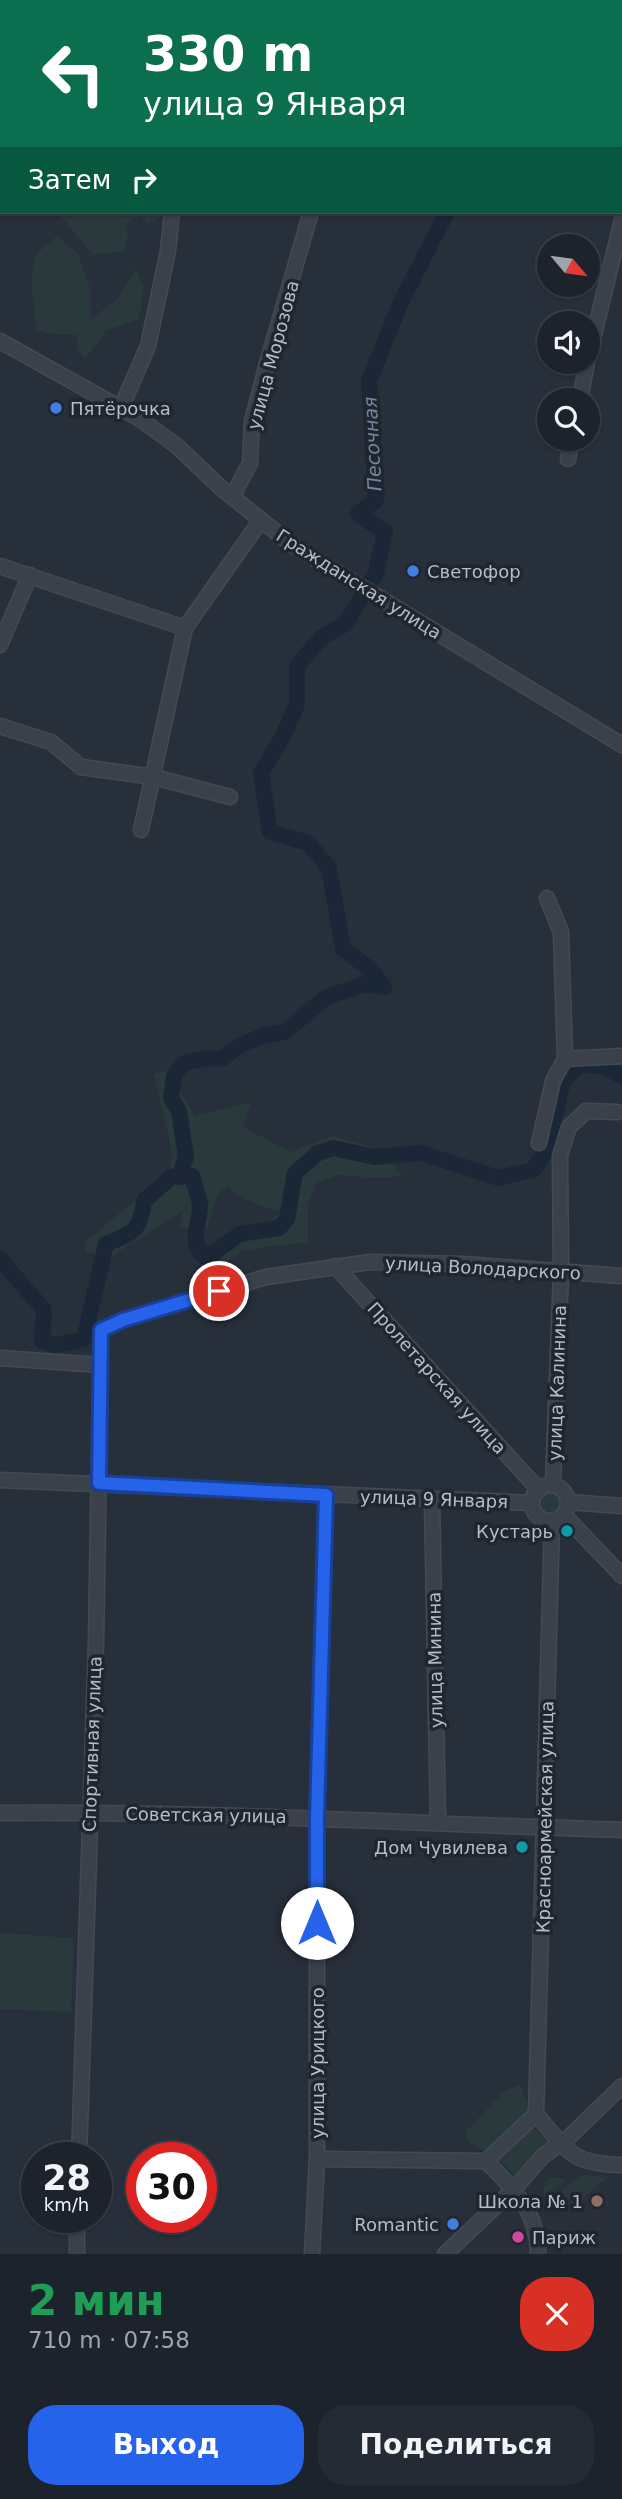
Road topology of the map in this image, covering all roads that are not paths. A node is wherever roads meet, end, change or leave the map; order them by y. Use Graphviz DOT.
graph roads {
  1 [pos="172,214"];
  2 [pos="311,214"];
  3 [pos="622,220"];
  4 [pos="600,311"];
  5 [pos="0,341"];
  6 [pos="121,408"];
  7 [pos="570,451"];
  8 [pos="568,460"];
  9 [pos="232,497"];
  10 [pos="261,520"];
  11 [pos="0,566"];
  12 [pos="30,575"];
  13 [pos="185,628"];
  14 [pos="0,645"];
  15 [pos="0,726"];
  16 [pos="622,745"];
  17 [pos="154,777"];
  18 [pos="230,797"];
  19 [pos="141,830"];
  20 [pos="547,898"];
  21 [pos="622,1056"];
  22 [pos="565,1059"];
  23 [pos="617,1112"];
  24 [pos="539,1143"];
  25 [pos="335,1266"];
  26 [pos="561,1272"];
  27 [pos="622,1276"];
  28 [pos="101,1330"];
  29 [pos="0,1358"];
  30 [pos="100,1365"];
  31 [pos="0,1479"];
  32 [pos="99,1483"];
  33 [pos="541,1493"];
  34 [pos="326,1495"];
  35 [pos="432,1499"];
  36 [pos="622,1506"];
  37 [pos="561,1513"];
  38 [pos="622,1576"];
  39 [pos="89,1812"];
  40 [pos="0,1813"];
  41 [pos="317,1818"];
  42 [pos="438,1822"];
  43 [pos="545,1828"];
  44 [pos="622,1830"];
  45 [pos="622,2086"];
  46 [pos="536,2114"];
  47 [pos="79,2142"];
  48 [pos="561,2143"];
  49 [pos="317,2159"];
  50 [pos="486,2161"];
  51 [pos="622,2165"];
  52 [pos="514,2189"];
  53 [pos="78,2233"];
  54 [pos="77,2254"];
  55 [pos="312,2254"];
  56 [pos="445,2254"];
  57 [pos="537,2254"];
  1 -- 6 [label="street"];
  2 -- 9 [label="street, улица Морозова"];
  3 -- 4 [label="street"];
  5 -- 6 [label="street, Гражданская улица"];
  6 -- 9 [label="street, Гражданская улица"];
  7 -- 8 [label="street"];
  9 -- 10 [label="street, Гражданская улица"];
  10 -- 13 [label="street"];
  10 -- 16 [label="street, Гражданская улица"];
  11 -- 12 [label="street"];
  12 -- 13 [label="street"];
  12 -- 14 [label="street"];
  13 -- 17 [label="street"];
  15 -- 17 [label="street"];
  17 -- 18 [label="street"];
  17 -- 19 [label="street"];
  20 -- 22 [label="street"];
  21 -- 22 [label="street"];
  22 -- 24 [label="street"];
  23 -- 26 [label="street, улица Калинина"];
  25 -- 26 [label="street, улица Володарского"];
  25 -- 28 [label="street, улица Володарского"];
  25 -- 33 [label="street, Пролетарская улица"];
  26 -- 27 [label="street, улица Володарского"];
  26 -- 33 [label="street, улица Калинина"];
  28 -- 30 [label="street, Спортивная улица"];
  29 -- 30 [label="street"];
  30 -- 32 [label="street, Спортивная улица"];
  31 -- 32 [label="street, улица 9 Января"];
  32 -- 34 [label="street, улица 9 Января"];
  32 -- 39 [label="street, Спортивная улица"];
  33 -- 35 [label="street, улица 9 Января"];
  33 -- 37 [label="street"];
  33 -- 37 [label="street"];
  34 -- 35 [label="street, улица 9 Января"];
  34 -- 41 [label="street, улица Урицкого"];
  35 -- 42 [label="street, улица Минина"];
  36 -- 37 [label="street"];
  37 -- 38 [label="street"];
  37 -- 43 [label="street, Красноармейская улица"];
  39 -- 40 [label="street, Советская улица"];
  39 -- 41 [label="street, Советская улица"];
  39 -- 47 [label="street, Спортивная улица"];
  41 -- 42 [label="street, Советская улица"];
  41 -- 49 [label="street, улица Урицкого"];
  42 -- 43 [label="street, Советская улица"];
  43 -- 44 [label="street, Советская улица"];
  43 -- 46 [label="street, Красноармейская улица"];
  45 -- 48 [label="street"];
  46 -- 48 [label="street"];
  46 -- 50 [label="street"];
  48 -- 51 [label="street"];
  48 -- 52 [label="street"];
  49 -- 50 [label="street"];
  49 -- 55 [label="street, улица Урицкого"];
  50 -- 52 [label="street"];
  52 -- 56 [label="street"];
  52 -- 57 [label="street"];
  53 -- 54 [label="street"];
}
